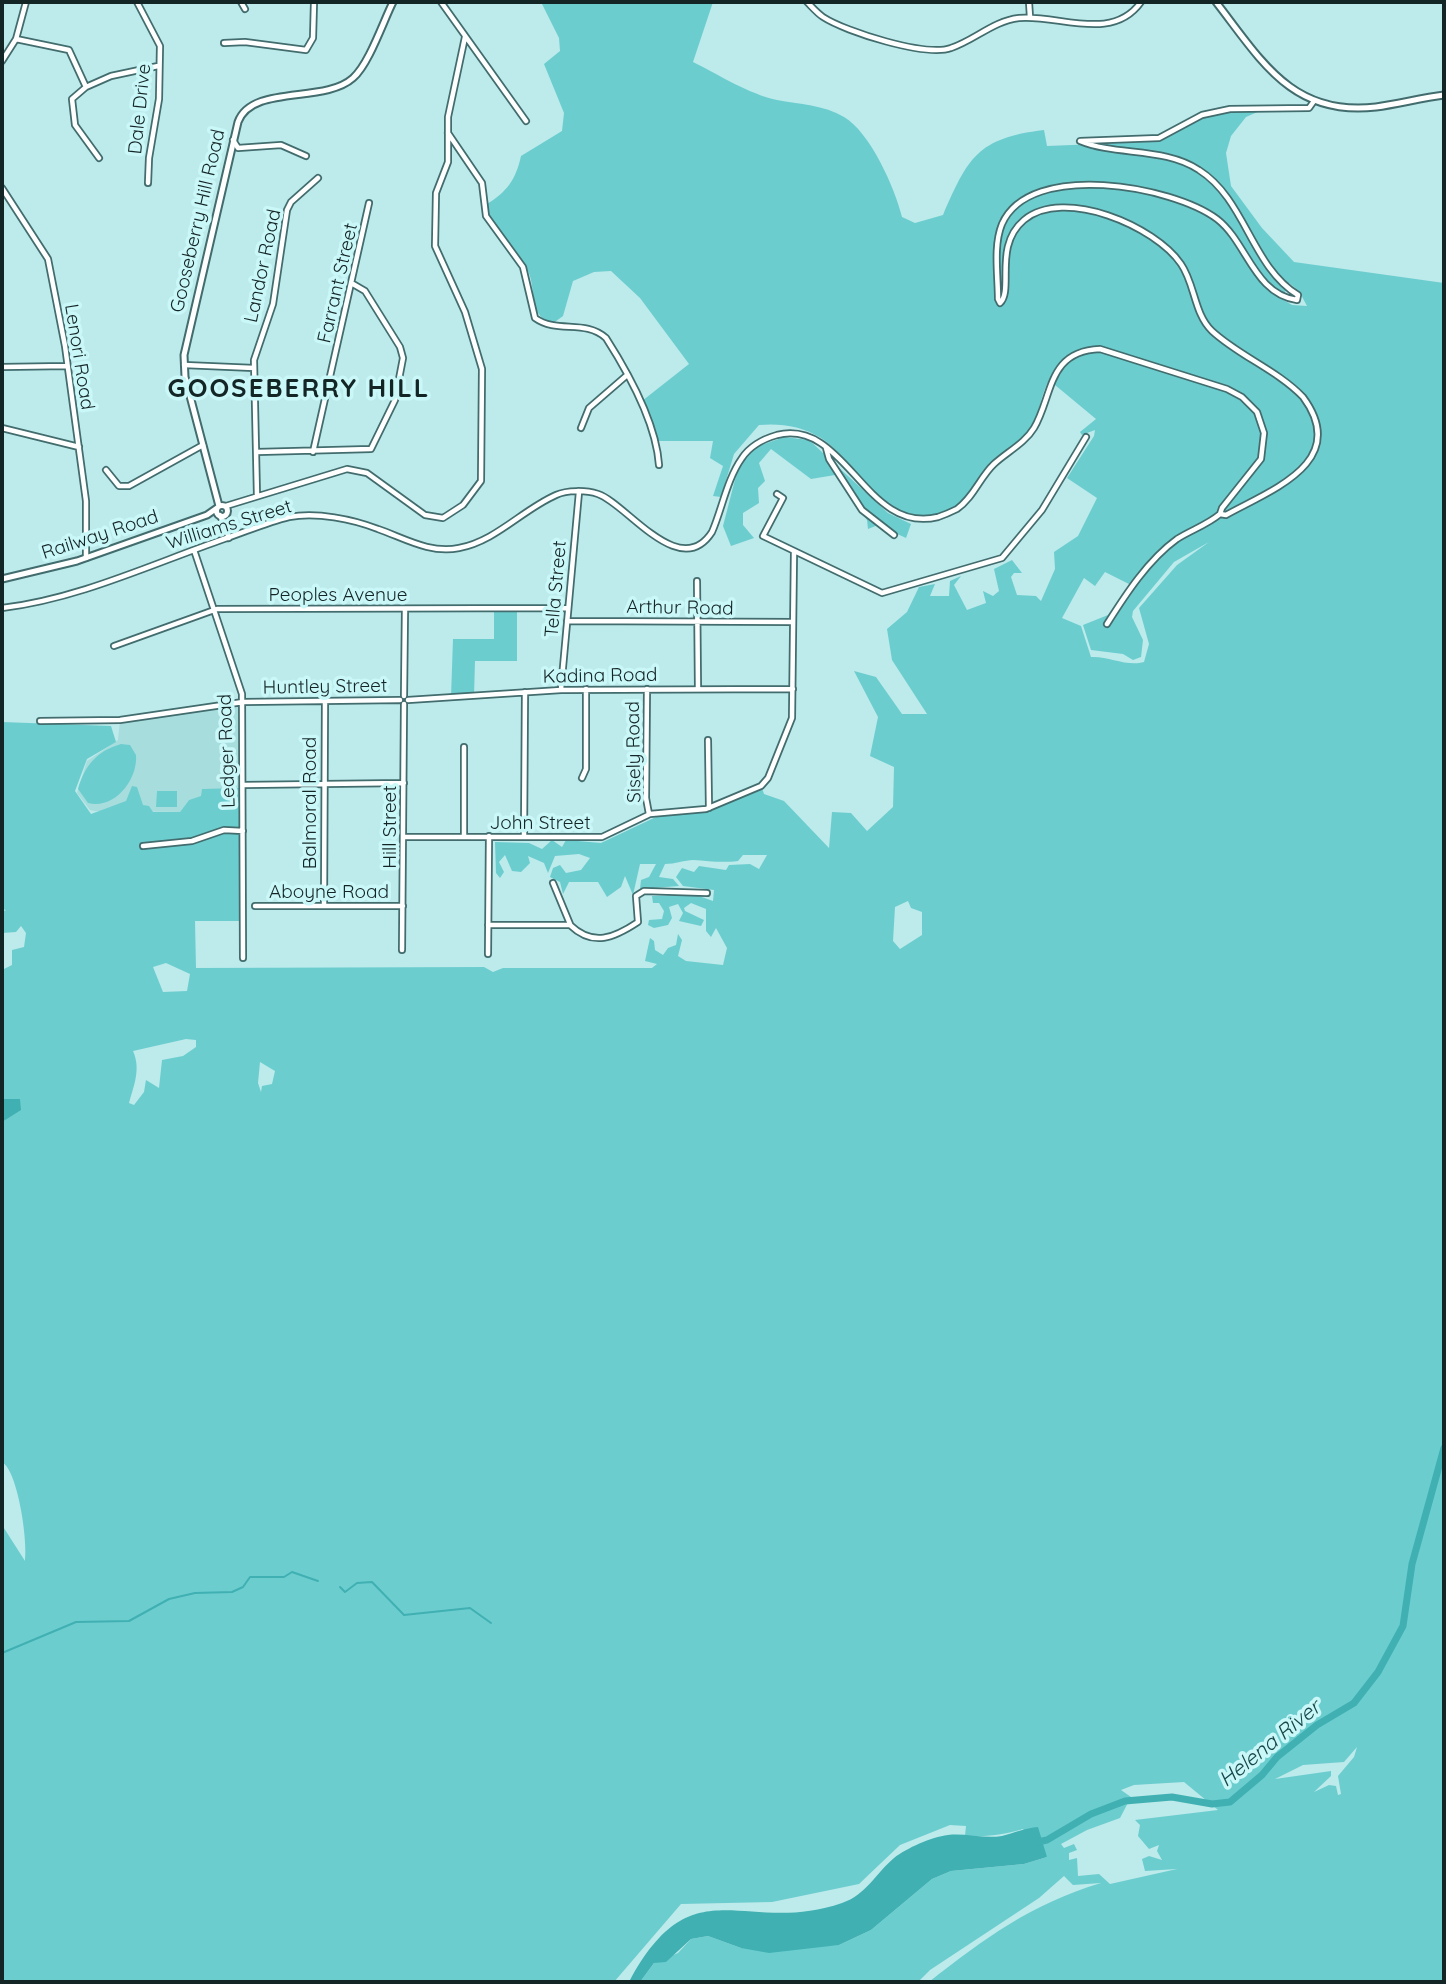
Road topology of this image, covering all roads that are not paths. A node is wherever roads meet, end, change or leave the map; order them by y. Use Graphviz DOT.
graph roads {
  1 [pos="26,2"];
  2 [pos="137,2"];
  3 [pos="241,2"];
  4 [pos="314,2"];
  5 [pos="393,2"];
  6 [pos="441,2"];
  7 [pos="807,2"];
  8 [pos="1029,2"];
  9 [pos="1140,2"];
  10 [pos="1216,2"];
  11 [pos="245,9"];
  12 [pos="1030,18"];
  13 [pos="465,37"];
  14 [pos="16,39"];
  15 [pos="224,43"];
  16 [pos="2,61"];
  17 [pos="159,66"];
  18 [pos="86,87"];
  19 [pos="1444,95"];
  20 [pos="1314,101"];
  21 [pos="526,121"];
  22 [pos="448,133"];
  23 [pos="233,139"];
  24 [pos="306,156"];
  25 [pos="99,158"];
  26 [pos="318,178"];
  27 [pos="148,183"];
  28 [pos="2,188"];
  29 [pos="369,203"];
  30 [pos="353,284"];
  31 [pos="184,365"];
  32 [pos="67,366"];
  33 [pos="2,367"];
  34 [pos="254,368"];
  35 [pos="626,376"];
  36 [pos="2,428"];
  37 [pos="581,428"];
  38 [pos="1086,437"];
  39 [pos="203,445"];
  40 [pos="79,447"];
  41 [pos="827,448"];
  42 [pos="257,452"];
  43 [pos="313,452"];
  44 [pos="659,465"];
  45 [pos="106,470"];
  46 [pos="579,492"];
  47 [pos="777,494"];
  48 [pos="257,496"];
  49 [pos="223,510"];
  50 [pos="1220,514"];
  51 [pos="894,535"];
  52 [pos="229,537"];
  53 [pos="194,550"];
  54 [pos="794,552"];
  55 [pos="89,557"];
  56 [pos="2,579"];
  57 [pos="697,581"];
  58 [pos="2,608"];
  59 [pos="568,608"];
  60 [pos="405,609"];
  61 [pos="215,610"];
  62 [pos="567,621"];
  63 [pos="698,622"];
  64 [pos="793,622"];
  65 [pos="1107,624"];
  66 [pos="114,646"];
  67 [pos="647,689"];
  68 [pos="698,689"];
  69 [pos="793,689"];
  70 [pos="561,690"];
  71 [pos="586,690"];
  72 [pos="525,692"];
  73 [pos="404,700"];
  74 [pos="325,701"];
  75 [pos="243,702"];
  76 [pos="40,721"];
  77 [pos="708,740"];
  78 [pos="464,747"];
  79 [pos="582,778"];
  80 [pos="404,783"];
  81 [pos="324,784"];
  82 [pos="243,785"];
  83 [pos="709,808"];
  84 [pos="650,814"];
  85 [pos="243,831"];
  86 [pos="464,836"];
  87 [pos="489,836"];
  88 [pos="524,836"];
  89 [pos="404,837"];
  90 [pos="143,846"];
  91 [pos="553,883"];
  92 [pos="707,893"];
  93 [pos="255,906"];
  94 [pos="324,906"];
  95 [pos="403,906"];
  96 [pos="488,925"];
  97 [pos="570,925"];
  98 [pos="402,950"];
  99 [pos="488,954"];
  100 [pos="243,958"];
  1 -- 14 [label="street"];
  2 -- 17 [label="street, Dale Drive"];
  3 -- 11 [label="street"];
  4 -- 15 [label="street"];
  5 -- 23 [label="street, Gooseberry Hill Road"];
  6 -- 13 [label="street"];
  7 -- 12 [label="street"];
  8 -- 12 [label="street"];
  9 -- 12 [label="street"];
  10 -- 20 [label="street"];
  13 -- 21 [label="street"];
  13 -- 22 [label="street"];
  14 -- 16 [label="street"];
  14 -- 18 [label="street"];
  17 -- 18 [label="street"];
  17 -- 27 [label="street, Dale Drive"];
  18 -- 25 [label="street"];
  19 -- 20 [label="street"];
  20 -- 50 [label="street"];
  22 -- 35 [label="street"];
  22 -- 48 [label="street"];
  23 -- 24 [label="street"];
  23 -- 31 [label="street, Gooseberry Hill Road"];
  26 -- 34 [label="street, Landor Road"];
  28 -- 32 [label="street, Lenori Road"];
  29 -- 30 [label="street, Farrant Street"];
  30 -- 43 [label="street, Farrant Street"];
  30 -- 43 [label="street"];
  31 -- 34 [label="street"];
  31 -- 39 [label="street, Gooseberry Hill Road"];
  32 -- 33 [label="street"];
  32 -- 40 [label="street, Lenori Road"];
  34 -- 42 [label="street, Landor Road"];
  35 -- 37 [label="street"];
  35 -- 44 [label="street"];
  36 -- 40 [label="street"];
  38 -- 54 [label="street"];
  39 -- 45 [label="street"];
  39 -- 49 [label="street, Gooseberry Hill Road"];
  40 -- 55 [label="street, Lenori Road"];
  41 -- 46 [label="street"];
  41 -- 50 [label="street"];
  41 -- 51 [label="street"];
  42 -- 43 [label="street"];
  42 -- 48 [label="street, Landor Road"];
  46 -- 52 [label="street, Williams Street"];
  46 -- 59 [label="street, Tella Street"];
  47 -- 54 [label="street"];
  48 -- 49 [label="street"];
  49 -- 52 [label="street"];
  49 -- 55 [label="street, Railway Road"];
  50 -- 65 [label="street"];
  52 -- 53 [label="street, Williams Street"];
  53 -- 58 [label="street, Williams Street"];
  53 -- 61 [label="street, Ledger Road"];
  54 -- 64 [label="street, John Street"];
  55 -- 56 [label="street, Railway Road"];
  57 -- 63 [label="street"];
  59 -- 60 [label="street, Peoples Avenue"];
  59 -- 62 [label="street, Tella Street"];
  60 -- 61 [label="street, Peoples Avenue"];
  60 -- 73 [label="street, Hill Street"];
  61 -- 66 [label="street, Peoples Avenue"];
  61 -- 75 [label="street, Ledger Road"];
  62 -- 63 [label="street, Arthur Road"];
  62 -- 70 [label="street, Tella Street"];
  63 -- 64 [label="street, Arthur Road"];
  63 -- 68 [label="street"];
  64 -- 69 [label="street, John Street"];
  67 -- 68 [label="street, Kadina Road"];
  67 -- 71 [label="street, Kadina Road"];
  67 -- 84 [label="street, Sisely Road"];
  68 -- 69 [label="street, Kadina Road"];
  69 -- 83 [label="street, John Street"];
  70 -- 71 [label="street, Kadina Road"];
  70 -- 72 [label="street, Kadina Road"];
  71 -- 79 [label="street"];
  72 -- 73 [label="street, Kadina Road"];
  72 -- 88 [label="street"];
  73 -- 74 [label="street, Huntley Street"];
  73 -- 80 [label="street, Hill Street"];
  74 -- 75 [label="street, Huntley Street"];
  74 -- 81 [label="street, Balmoral Road"];
  75 -- 76 [label="street, Huntley Street"];
  75 -- 82 [label="street, Ledger Road"];
  77 -- 83 [label="street"];
  78 -- 86 [label="street"];
  80 -- 81 [label="street"];
  80 -- 89 [label="street, Hill Street"];
  81 -- 82 [label="street"];
  81 -- 94 [label="street, Balmoral Road"];
  82 -- 85 [label="street, Ledger Road"];
  83 -- 84 [label="street, John Street"];
  84 -- 88 [label="street, John Street"];
  85 -- 90 [label="street"];
  85 -- 100 [label="street, Ledger Road"];
  86 -- 87 [label="street, John Street"];
  86 -- 89 [label="street, John Street"];
  87 -- 88 [label="street, John Street"];
  87 -- 96 [label="street"];
  89 -- 95 [label="street, Hill Street"];
  91 -- 97 [label="street"];
  92 -- 97 [label="street"];
  93 -- 94 [label="street, Aboyne Road"];
  94 -- 95 [label="street, Aboyne Road"];
  95 -- 98 [label="street, Hill Street"];
  96 -- 97 [label="street"];
  96 -- 99 [label="street"];
}
